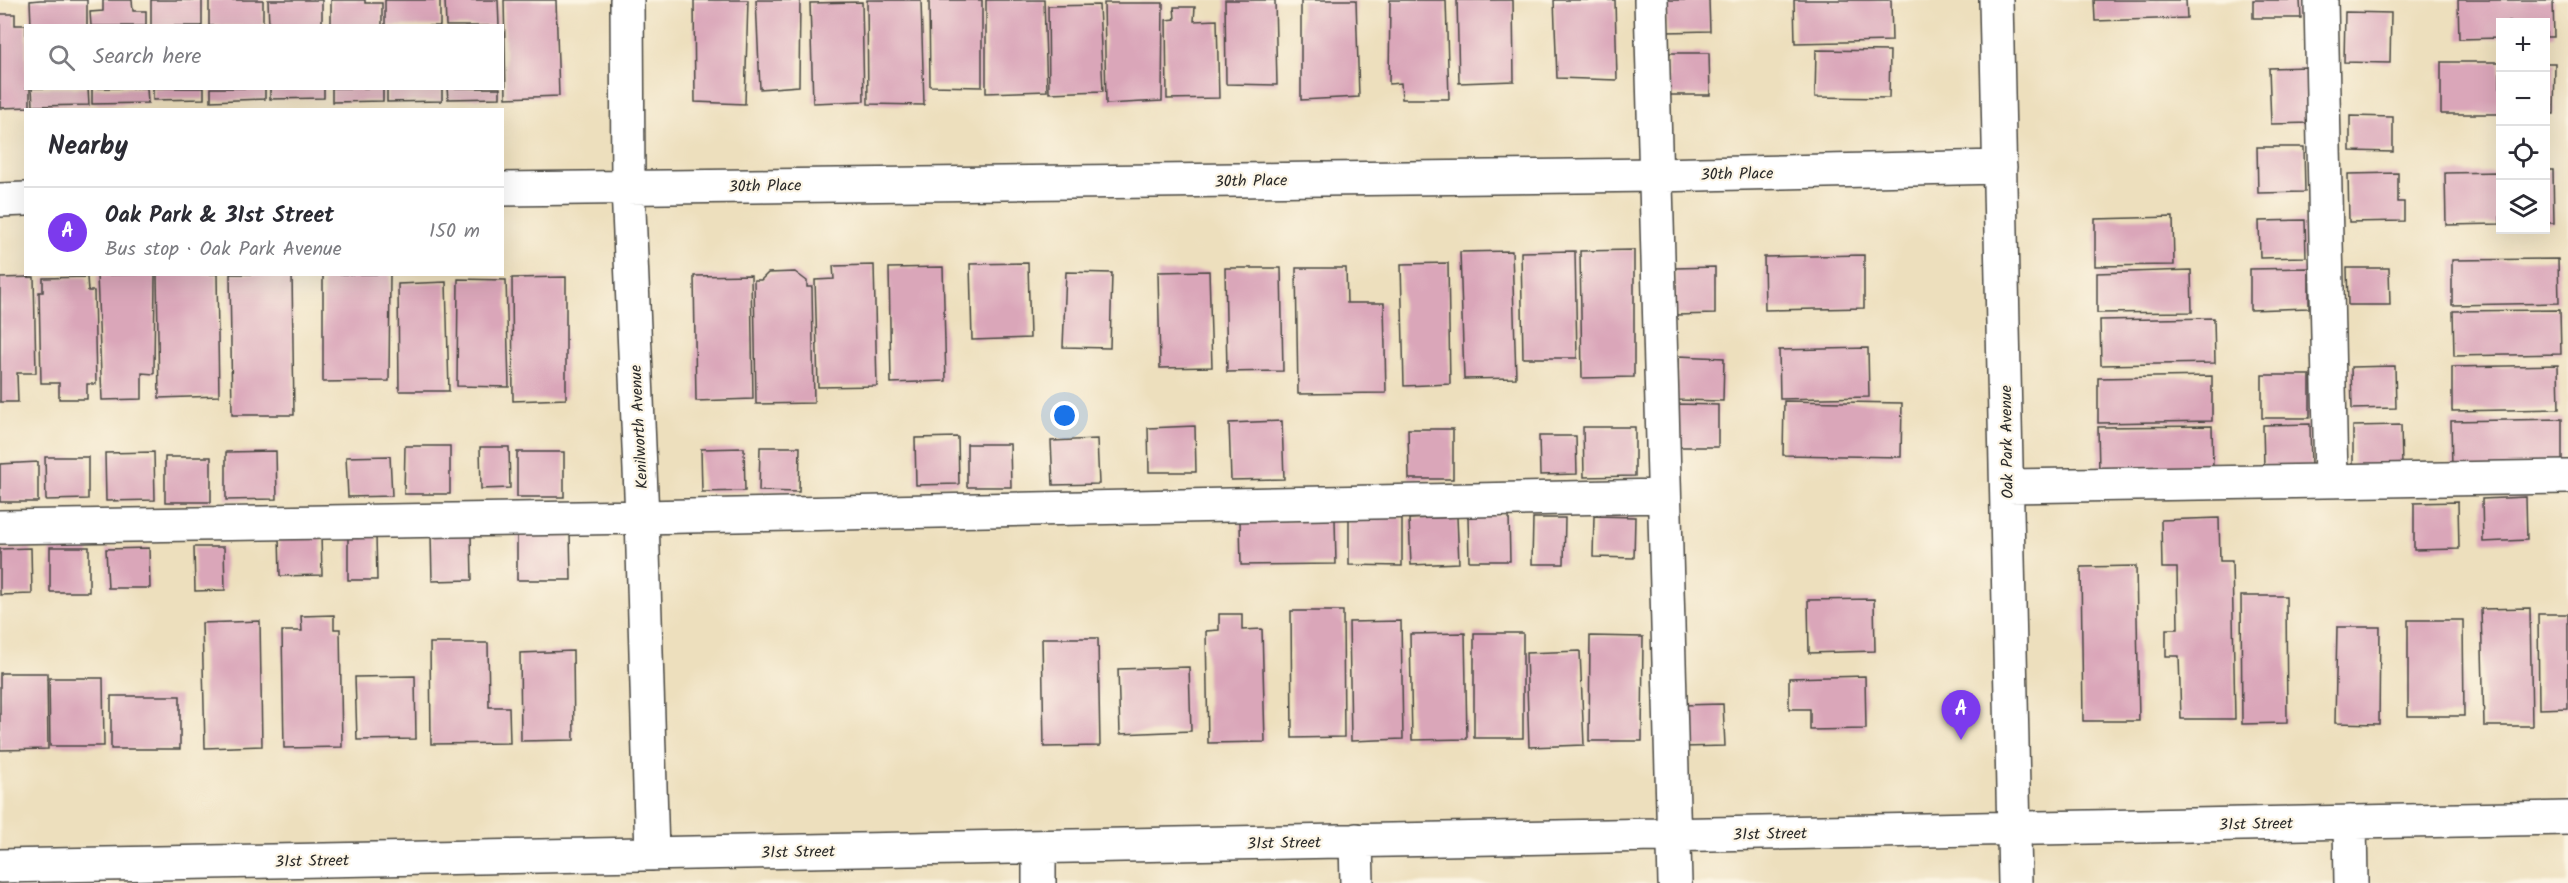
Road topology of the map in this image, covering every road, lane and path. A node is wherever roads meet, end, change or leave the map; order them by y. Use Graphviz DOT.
graph roads {
  1 [pos="627,0"];
  2 [pos="1651,0"];
  3 [pos="1996,0"];
  4 [pos="2321,0"];
  5 [pos="2000,166"];
  6 [pos="1655,175"];
  7 [pos="628,187"];
  8 [pos="504,189"];
  9 [pos="24,199"];
  10 [pos="0,200"];
  11 [pos="2568,477"];
  12 [pos="2331,481"];
  13 [pos="2007,486"];
  14 [pos="1664,496"];
  15 [pos="642,517"];
  16 [pos="0,526"];
  17 [pos="2568,818"];
  18 [pos="2350,822"];
  19 [pos="2014,828"];
  20 [pos="1673,835"];
  21 [pos="1356,840"];
  22 [pos="1039,848"];
  23 [pos="652,854"];
  24 [pos="0,866"];
  25 [pos="51,874"];
  26 [pos="1039,883"];
  27 [pos="1357,883"];
  28 [pos="1675,883"];
  29 [pos="2015,883"];
  30 [pos="2351,883"];
  1 -- 7 [label="street, Kenilworth Avenue"];
  2 -- 6 [label="street"];
  3 -- 5 [label="street, Oak Park Avenue"];
  4 -- 12 [label="street"];
  5 -- 6 [label="street, 30th Place"];
  5 -- 13 [label="street, Oak Park Avenue"];
  6 -- 7 [label="street, 30th Place"];
  6 -- 14 [label="street"];
  7 -- 8 [label="street, 30th Place"];
  7 -- 15 [label="street, Kenilworth Avenue"];
  9 -- 10 [label="street"];
  11 -- 12 [label="street"];
  12 -- 13 [label="street"];
  13 -- 19 [label="street, Oak Park Avenue"];
  14 -- 15 [label="street"];
  14 -- 20 [label="street"];
  15 -- 16 [label="street"];
  15 -- 23 [label="street, Kenilworth Avenue"];
  17 -- 18 [label="street, 31st Street"];
  18 -- 19 [label="street, 31st Street"];
  18 -- 30 [label="street"];
  19 -- 20 [label="street, 31st Street"];
  19 -- 29 [label="street, Oak Park Avenue"];
  20 -- 21 [label="street, 31st Street"];
  20 -- 28 [label="street"];
  21 -- 22 [label="street, 31st Street"];
  21 -- 27 [label="street"];
  22 -- 23 [label="street, 31st Street"];
  22 -- 26 [label="street"];
  23 -- 25 [label="street, 31st Street"];
  24 -- 25 [label="street, 31st Street"];
}
